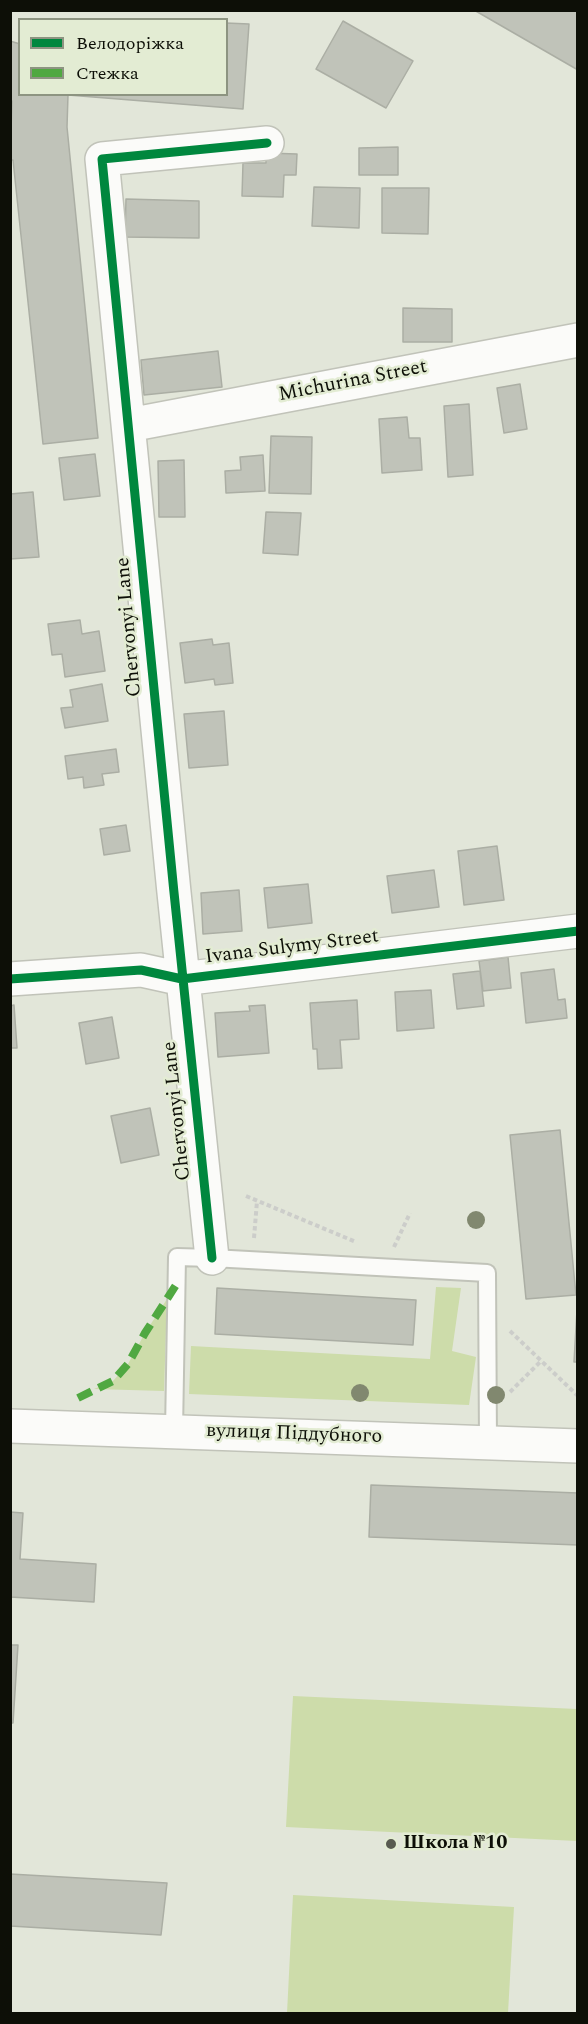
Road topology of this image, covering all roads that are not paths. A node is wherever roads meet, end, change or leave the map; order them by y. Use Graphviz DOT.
graph roads {
  1 [pos="267,143"];
  2 [pos="578,340"];
  3 [pos="129,425"];
  4 [pos="578,931"];
  5 [pos="10,979"];
  6 [pos="182,979"];
  7 [pos="212,1258"];
  8 [pos="10,1426"];
  9 [pos="488,1427"];
  10 [pos="174,1431"];
  11 [pos="578,1446"];
  1 -- 3 [label="street, Chervonyi Lane"];
  2 -- 3 [label="street, Michurina Street"];
  3 -- 6 [label="street, Chervonyi Lane"];
  4 -- 6 [label="street, Ivana Sulymy Street"];
  5 -- 6 [label="street, Ivana Sulymy Street"];
  6 -- 7 [label="street, Chervonyi Lane"];
  7 -- 9 [label="lane"];
  7 -- 10 [label="lane"];
  8 -- 10 [label="street, вулиця Піддубного"];
  9 -- 10 [label="street, вулиця Піддубного"];
  9 -- 11 [label="street, вулиця Піддубного"];
}
